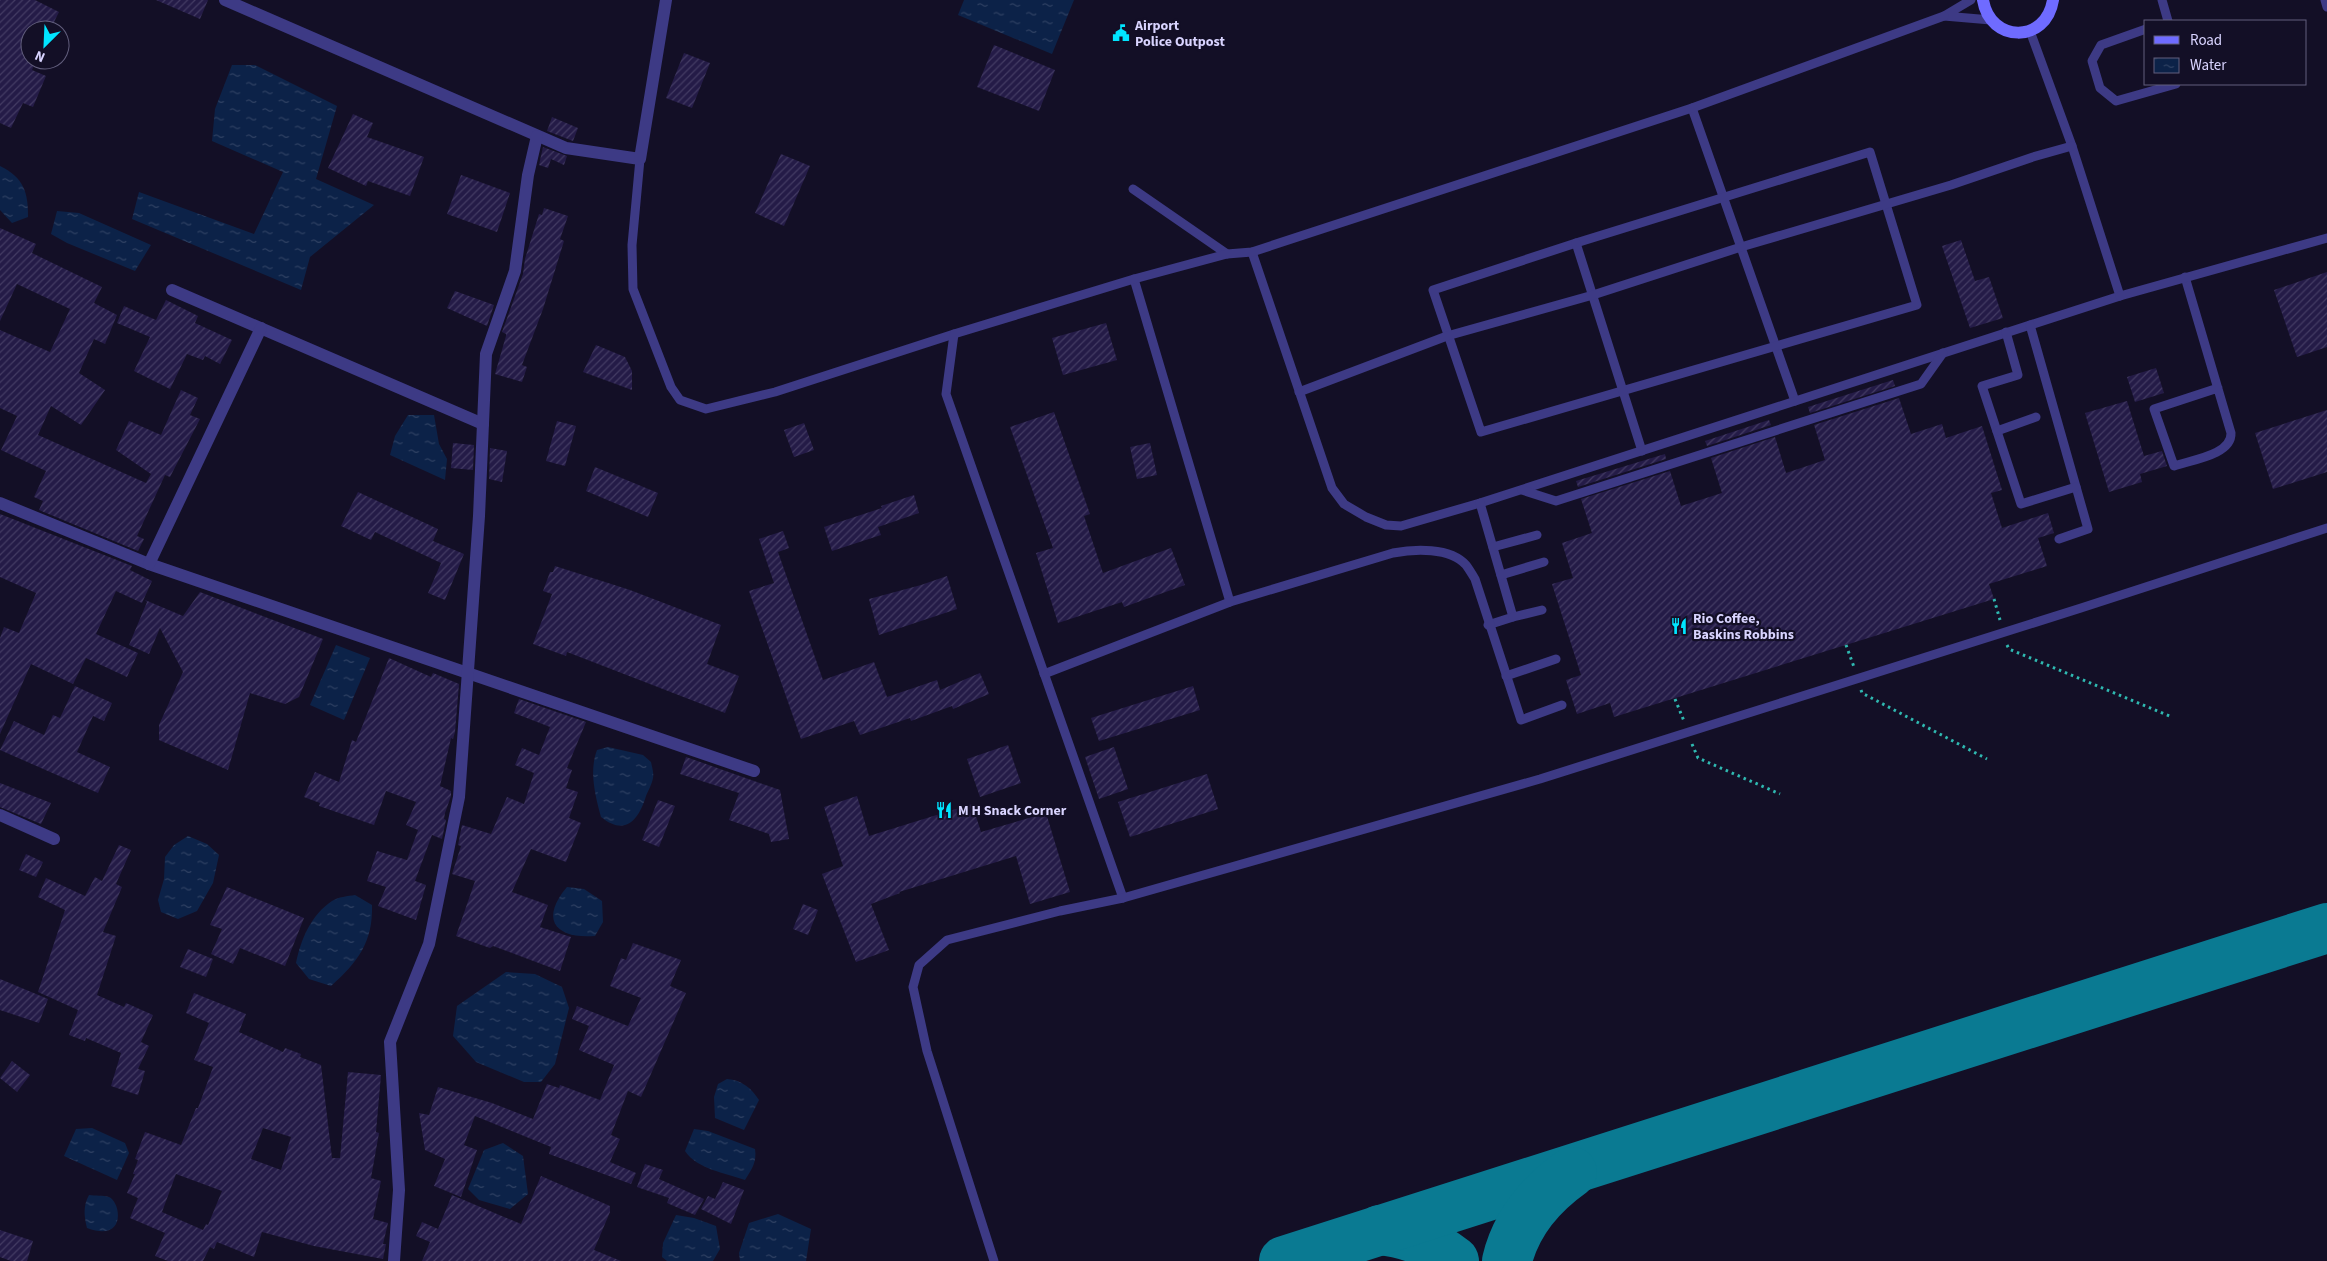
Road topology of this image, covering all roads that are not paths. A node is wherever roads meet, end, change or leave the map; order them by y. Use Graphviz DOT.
graph roads {
  1 [pos="225,0"];
  2 [pos="666,0"];
  3 [pos="1971,0"];
  4 [pos="1983,0"];
  5 [pos="2162,0"];
  6 [pos="2325,0"];
  7 [pos="2054,3"];
  8 [pos="2327,7"];
  9 [pos="1944,16"];
  10 [pos="1991,20"];
  11 [pos="2168,20"];
  12 [pos="2144,30"];
  13 [pos="2030,31"];
  14 [pos="2172,85"];
  15 [pos="1692,108"];
  16 [pos="537,136"];
  17 [pos="2072,146"];
  18 [pos="640,159"];
  19 [pos="1132,188"];
  20 [pos="1724,199"];
  21 [pos="1887,204"];
  22 [pos="2327,238"];
  23 [pos="1576,243"];
  24 [pos="1741,247"];
  25 [pos="1252,252"];
  26 [pos="1226,254"];
  27 [pos="2184,278"];
  28 [pos="1134,279"];
  29 [pos="172,290"];
  30 [pos="1593,295"];
  31 [pos="2120,296"];
  32 [pos="2030,325"];
  33 [pos="261,328"];
  34 [pos="2006,332"];
  35 [pos="954,334"];
  36 [pos="1448,336"];
  37 [pos="1775,347"];
  38 [pos="1944,353"];
  39 [pos="2218,388"];
  40 [pos="1299,392"];
  41 [pos="1622,392"];
  42 [pos="1795,401"];
  43 [pos="2036,417"];
  44 [pos="483,424"];
  45 [pos="1998,431"];
  46 [pos="1642,451"];
  47 [pos="2076,487"];
  48 [pos="1522,490"];
  49 [pos="0,503"];
  50 [pos="1480,503"];
  51 [pos="2327,528"];
  52 [pos="1537,535"];
  53 [pos="2059,539"];
  54 [pos="1493,546"];
  55 [pos="1544,562"];
  56 [pos="148,564"];
  57 [pos="1501,575"];
  58 [pos="1230,602"];
  59 [pos="1542,610"];
  60 [pos="1513,617"];
  61 [pos="1488,625"];
  62 [pos="1556,659"];
  63 [pos="467,673"];
  64 [pos="1044,674"];
  65 [pos="1506,676"];
  66 [pos="1562,705"];
  67 [pos="754,771"];
  68 [pos="0,816"];
  69 [pos="54,839"];
  70 [pos="1123,898"];
  71 [pos="394,1261"];
  72 [pos="994,1261"];
  1 -- 16 [label="street"];
  2 -- 18 [label="street"];
  3 -- 9 [label="lane"];
  4 -- 10 [label="main road"];
  5 -- 11 [label="lane"];
  6 -- 8 [label="lane"];
  7 -- 13 [label="main road"];
  9 -- 10 [label="lane"];
  9 -- 15 [label="lane"];
  10 -- 13 [label="main road"];
  12 -- 14 [label="lane"];
  13 -- 17 [label="lane"];
  15 -- 20 [label="lane"];
  15 -- 25 [label="lane"];
  16 -- 18 [label="street"];
  16 -- 44 [label="street"];
  17 -- 21 [label="lane"];
  17 -- 31 [label="lane"];
  18 -- 35 [label="lane"];
  19 -- 26 [label="lane"];
  20 -- 21 [label="lane"];
  20 -- 23 [label="lane"];
  20 -- 24 [label="lane"];
  21 -- 24 [label="lane"];
  21 -- 37 [label="lane"];
  22 -- 27 [label="lane"];
  23 -- 30 [label="lane"];
  23 -- 36 [label="lane"];
  24 -- 30 [label="lane"];
  24 -- 37 [label="lane"];
  25 -- 26 [label="lane"];
  25 -- 40 [label="lane"];
  26 -- 28 [label="lane"];
  27 -- 31 [label="lane"];
  27 -- 39 [label="lane"];
  28 -- 35 [label="lane"];
  28 -- 58 [label="lane"];
  29 -- 33 [label="street"];
  30 -- 36 [label="lane"];
  30 -- 41 [label="lane"];
  31 -- 32 [label="lane"];
  32 -- 34 [label="lane"];
  32 -- 47 [label="lane"];
  33 -- 44 [label="street"];
  33 -- 56 [label="street"];
  34 -- 38 [label="lane"];
  34 -- 45 [label="lane"];
  35 -- 64 [label="lane"];
  36 -- 40 [label="lane"];
  36 -- 41 [label="lane"];
  37 -- 41 [label="lane"];
  37 -- 42 [label="lane"];
  38 -- 42 [label="lane"];
  38 -- 48 [label="lane"];
  39 -- 39 [label="lane"];
  40 -- 50 [label="lane"];
  41 -- 46 [label="lane"];
  42 -- 46 [label="lane"];
  43 -- 45 [label="lane"];
  44 -- 63 [label="street"];
  45 -- 47 [label="lane"];
  46 -- 48 [label="lane"];
  47 -- 53 [label="lane"];
  48 -- 50 [label="lane"];
  49 -- 56 [label="street"];
  50 -- 54 [label="lane"];
  51 -- 70 [label="lane"];
  52 -- 54 [label="lane"];
  54 -- 57 [label="lane"];
  55 -- 57 [label="lane"];
  56 -- 63 [label="street"];
  57 -- 60 [label="lane"];
  58 -- 61 [label="lane"];
  58 -- 64 [label="lane"];
  59 -- 60 [label="lane"];
  60 -- 61 [label="lane"];
  61 -- 65 [label="lane"];
  62 -- 65 [label="lane"];
  63 -- 67 [label="street"];
  63 -- 71 [label="street"];
  64 -- 70 [label="lane"];
  65 -- 66 [label="lane"];
  68 -- 69 [label="street"];
  70 -- 72 [label="lane"];
}
